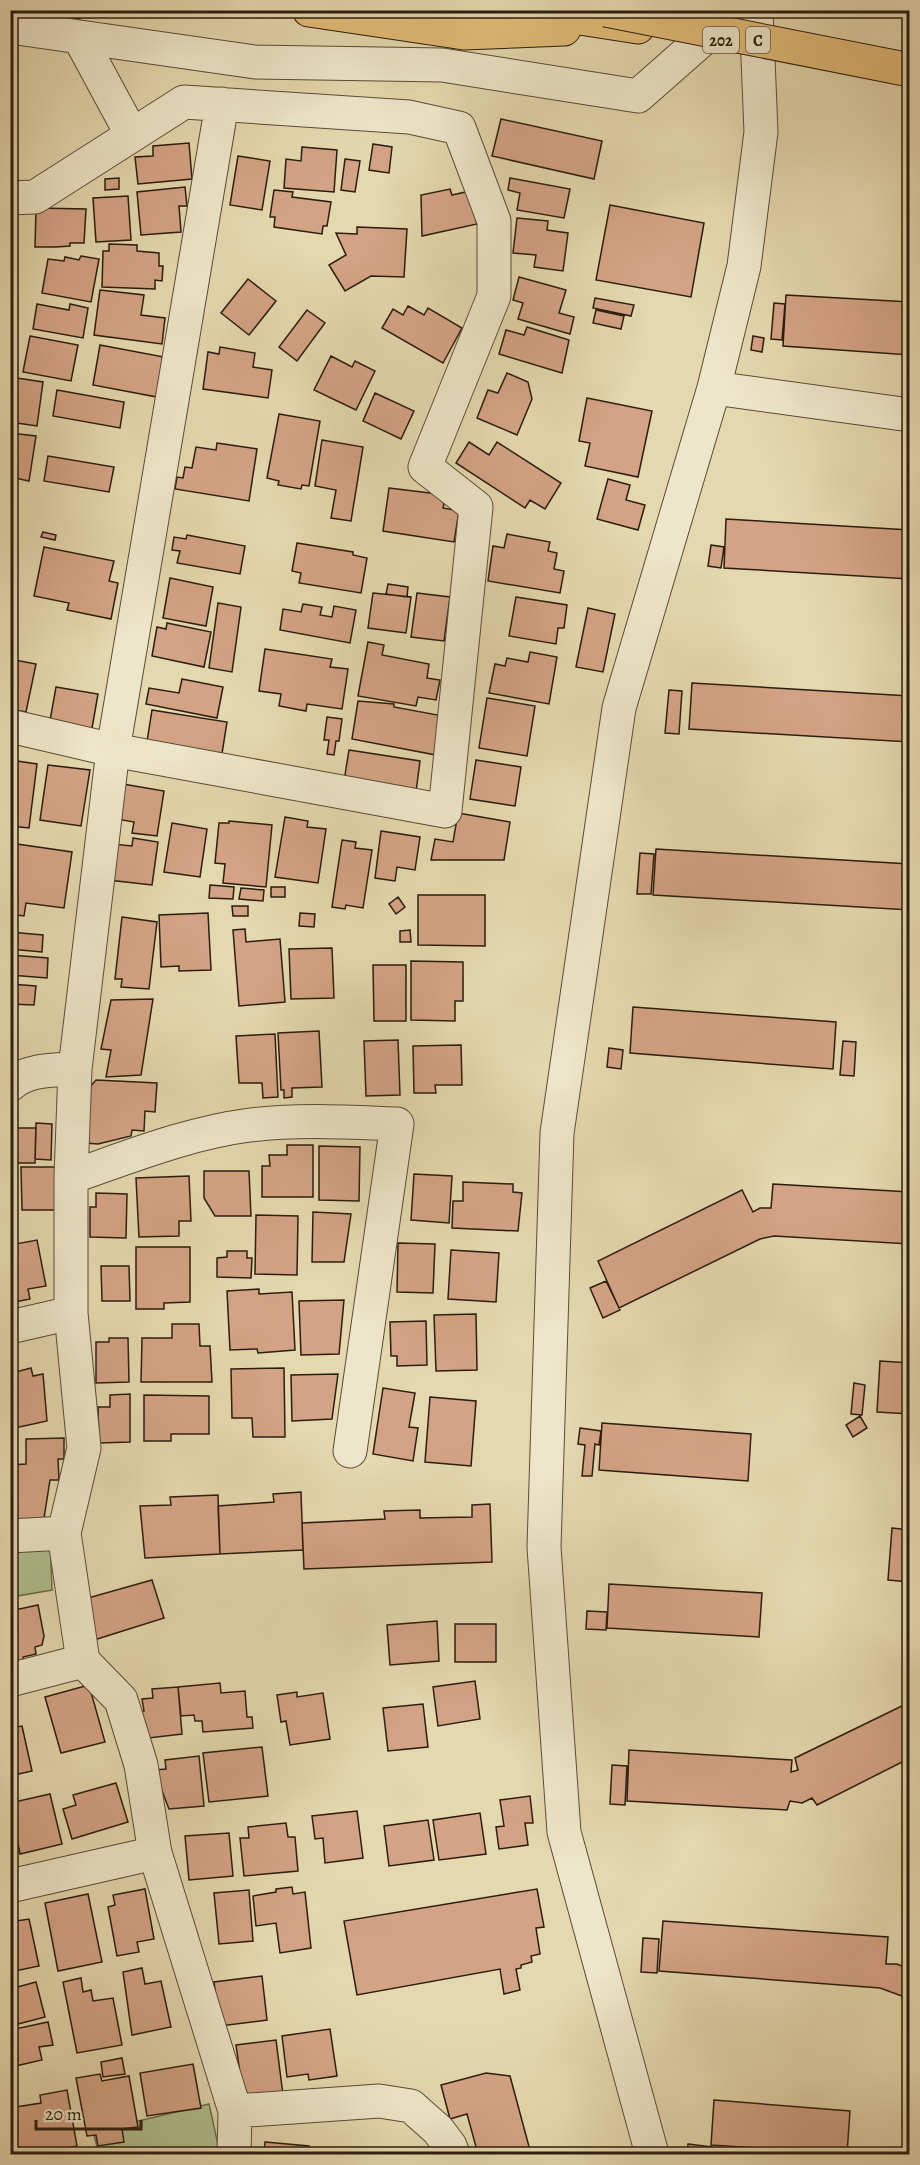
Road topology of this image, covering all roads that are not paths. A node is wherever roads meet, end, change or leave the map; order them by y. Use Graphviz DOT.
graph roads {
  1 [pos="309,10"];
  2 [pos="528,10"];
  3 [pos="606,10"];
  4 [pos="756,10"];
  5 [pos="10,27"];
  6 [pos="637,27"];
  7 [pos="79,37"];
  8 [pos="705,37"];
  9 [pos="759,50"];
  10 [pos="909,70"];
  11 [pos="909,87"];
  12 [pos="222,104"];
  13 [pos="132,135"];
  14 [pos="19,203"];
  15 [pos="714,388"];
  16 [pos="909,415"];
  17 [pos="10,726"];
  18 [pos="113,750"];
  19 [pos="75,1069"];
  20 [pos="10,1085"];
  21 [pos="71,1177"];
  22 [pos="71,1312"];
  23 [pos="10,1327"];
  24 [pos="350,1450"];
  25 [pos="64,1533"];
  26 [pos="10,1536"];
  27 [pos="83,1661"];
  28 [pos="10,1680"];
  29 [pos="155,1853"];
  30 [pos="10,1886"];
  31 [pos="235,2111"];
  32 [pos="234,2154"];
  33 [pos="453,2154"];
  34 [pos="652,2154"];
  1 -- 6 [label="highway"];
  2 -- 6 [label="highway, 202"];
  3 -- 10 [label="highway, C, bridge"];
  4 -- 9 [label="street"];
  5 -- 7 [label="street"];
  6 -- 8 [label="highway, 202"];
  7 -- 8 [label="street"];
  7 -- 13 [label="street"];
  8 -- 9 [label="highway, 202"];
  9 -- 11 [label="highway, 202"];
  9 -- 15 [label="street"];
  12 -- 13 [label="street"];
  12 -- 18 [label="street"];
  12 -- 18 [label="street"];
  13 -- 14 [label="street"];
  15 -- 16 [label="street"];
  15 -- 34 [label="street"];
  17 -- 18 [label="street"];
  18 -- 19 [label="street"];
  19 -- 20 [label="street"];
  19 -- 21 [label="street"];
  21 -- 22 [label="street"];
  21 -- 24 [label="street"];
  22 -- 23 [label="street"];
  22 -- 25 [label="street"];
  25 -- 26 [label="street"];
  25 -- 27 [label="street"];
  27 -- 28 [label="street"];
  27 -- 29 [label="street"];
  29 -- 30 [label="street"];
  29 -- 31 [label="street"];
  31 -- 32 [label="street"];
  31 -- 33 [label="street"];
}
